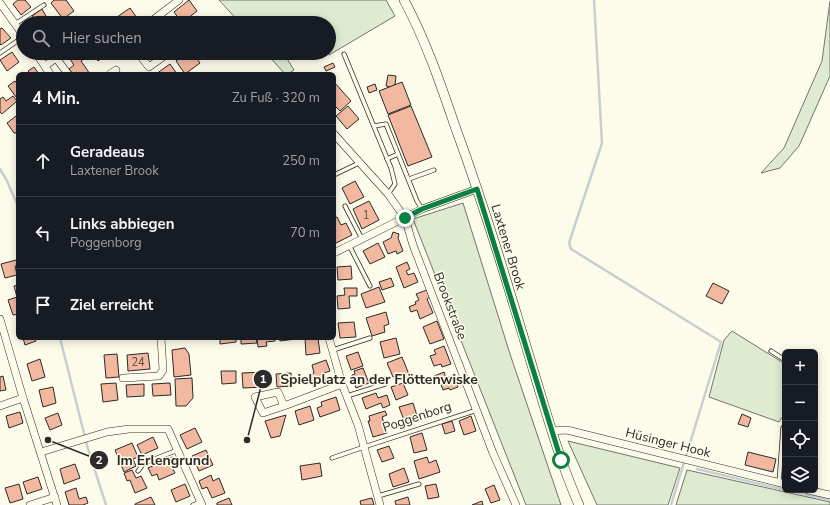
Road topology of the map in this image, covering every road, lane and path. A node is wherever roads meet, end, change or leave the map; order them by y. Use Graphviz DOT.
graph roads {
  1 [pos="179,0"];
  2 [pos="404,0"];
  3 [pos="0,3"];
  4 [pos="44,5"];
  5 [pos="27,16"];
  6 [pos="158,16"];
  7 [pos="15,24"];
  8 [pos="16,41"];
  9 [pos="0,53"];
  10 [pos="344,54"];
  11 [pos="41,60"];
  12 [pos="53,60"];
  13 [pos="58,60"];
  14 [pos="144,60"];
  15 [pos="159,60"];
  16 [pos="45,66"];
  17 [pos="49,72"];
  18 [pos="66,72"];
  19 [pos="374,126"];
  20 [pos="336,136"];
  21 [pos="398,154"];
  22 [pos="387,159"];
  23 [pos="359,163"];
  24 [pos="434,170"];
  25 [pos="336,174"];
  26 [pos="409,179"];
  27 [pos="477,189"];
  28 [pos="388,194"];
  29 [pos="345,206"];
  30 [pos="422,209"];
  31 [pos="405,218"];
  32 [pos="362,239"];
  33 [pos="349,245"];
  34 [pos="336,252"];
  35 [pos="370,286"];
  36 [pos="0,319"];
  37 [pos="370,338"];
  38 [pos="161,340"];
  39 [pos="330,340"];
  40 [pos="333,350"];
  41 [pos="771,351"];
  42 [pos="782,358"];
  43 [pos="124,378"];
  44 [pos="342,384"];
  45 [pos="385,384"];
  46 [pos="347,396"];
  47 [pos="23,398"];
  48 [pos="0,406"];
  49 [pos="284,406"];
  50 [pos="477,410"];
  51 [pos="551,431"];
  52 [pos="364,447"];
  53 [pos="178,450"];
  54 [pos="41,452"];
  55 [pos="332,458"];
  56 [pos="138,471"];
  57 [pos="419,484"];
  58 [pos="782,484"];
  59 [pos="818,492"];
  60 [pos="830,495"];
  61 [pos="378,496"];
  62 [pos="55,497"];
  63 [pos="202,503"];
  64 [pos="30,505"];
  65 [pos="57,505"];
  66 [pos="193,505"];
  67 [pos="380,505"];
  68 [pos="516,505"];
  69 [pos="579,505"];
  1 -- 6 [label="street"];
  2 -- 27 [label="street, Laxtener Brook"];
  3 -- 7 [label="street"];
  4 -- 5 [label="lane"];
  8 -- 9 [label="lane"];
  10 -- 19 [label="lane"];
  11 -- 16 [label="street"];
  12 -- 16 [label="street"];
  13 -- 18 [label="street"];
  14 -- 15 [label="street"];
  16 -- 17 [label="street"];
  19 -- 21 [label="lane"];
  19 -- 22 [label="lane"];
  20 -- 23 [label="street, Brookstraße"];
  21 -- 22 [label="lane"];
  21 -- 26 [label="lane"];
  22 -- 28 [label="lane"];
  23 -- 25 [label="lane"];
  23 -- 28 [label="street, Brookstraße"];
  24 -- 26 [label="lane"];
  26 -- 30 [label="lane"];
  27 -- 30 [label="street"];
  27 -- 51 [label="street, Laxtener Brook"];
  28 -- 31 [label="street, Brookstraße"];
  29 -- 32 [label="lane"];
  30 -- 31 [label="street"];
  31 -- 32 [label="street"];
  31 -- 50 [label="street, Brookstraße"];
  32 -- 33 [label="street"];
  33 -- 34 [label="street"];
  33 -- 35 [label="lane"];
  36 -- 47 [label="street"];
  37 -- 40 [label="lane"];
  38 -- 43 [label="street"];
  39 -- 40 [label="street"];
  40 -- 44 [label="street"];
  41 -- 42 [label="lane"];
  44 -- 46 [label="street"];
  44 -- 49 [label="street"];
  45 -- 46 [label="lane"];
  46 -- 52 [label="street"];
  47 -- 48 [label="street"];
  47 -- 54 [label="street"];
  50 -- 52 [label="lane, Poggenborg"];
  50 -- 68 [label="street, Brookstraße"];
  51 -- 58 [label="street, Hüsinger Hook"];
  51 -- 69 [label="street, Laxtener Brook"];
  52 -- 55 [label="lane, Poggenborg"];
  52 -- 61 [label="street"];
  53 -- 54 [label="street"];
  53 -- 56 [label="lane"];
  53 -- 63 [label="street"];
  54 -- 62 [label="street"];
  57 -- 61 [label="lane"];
  59 -- 60 [label="street"];
  61 -- 67 [label="street"];
  62 -- 64 [label="street"];
  62 -- 65 [label="street"];
  63 -- 66 [label="lane"];
}
